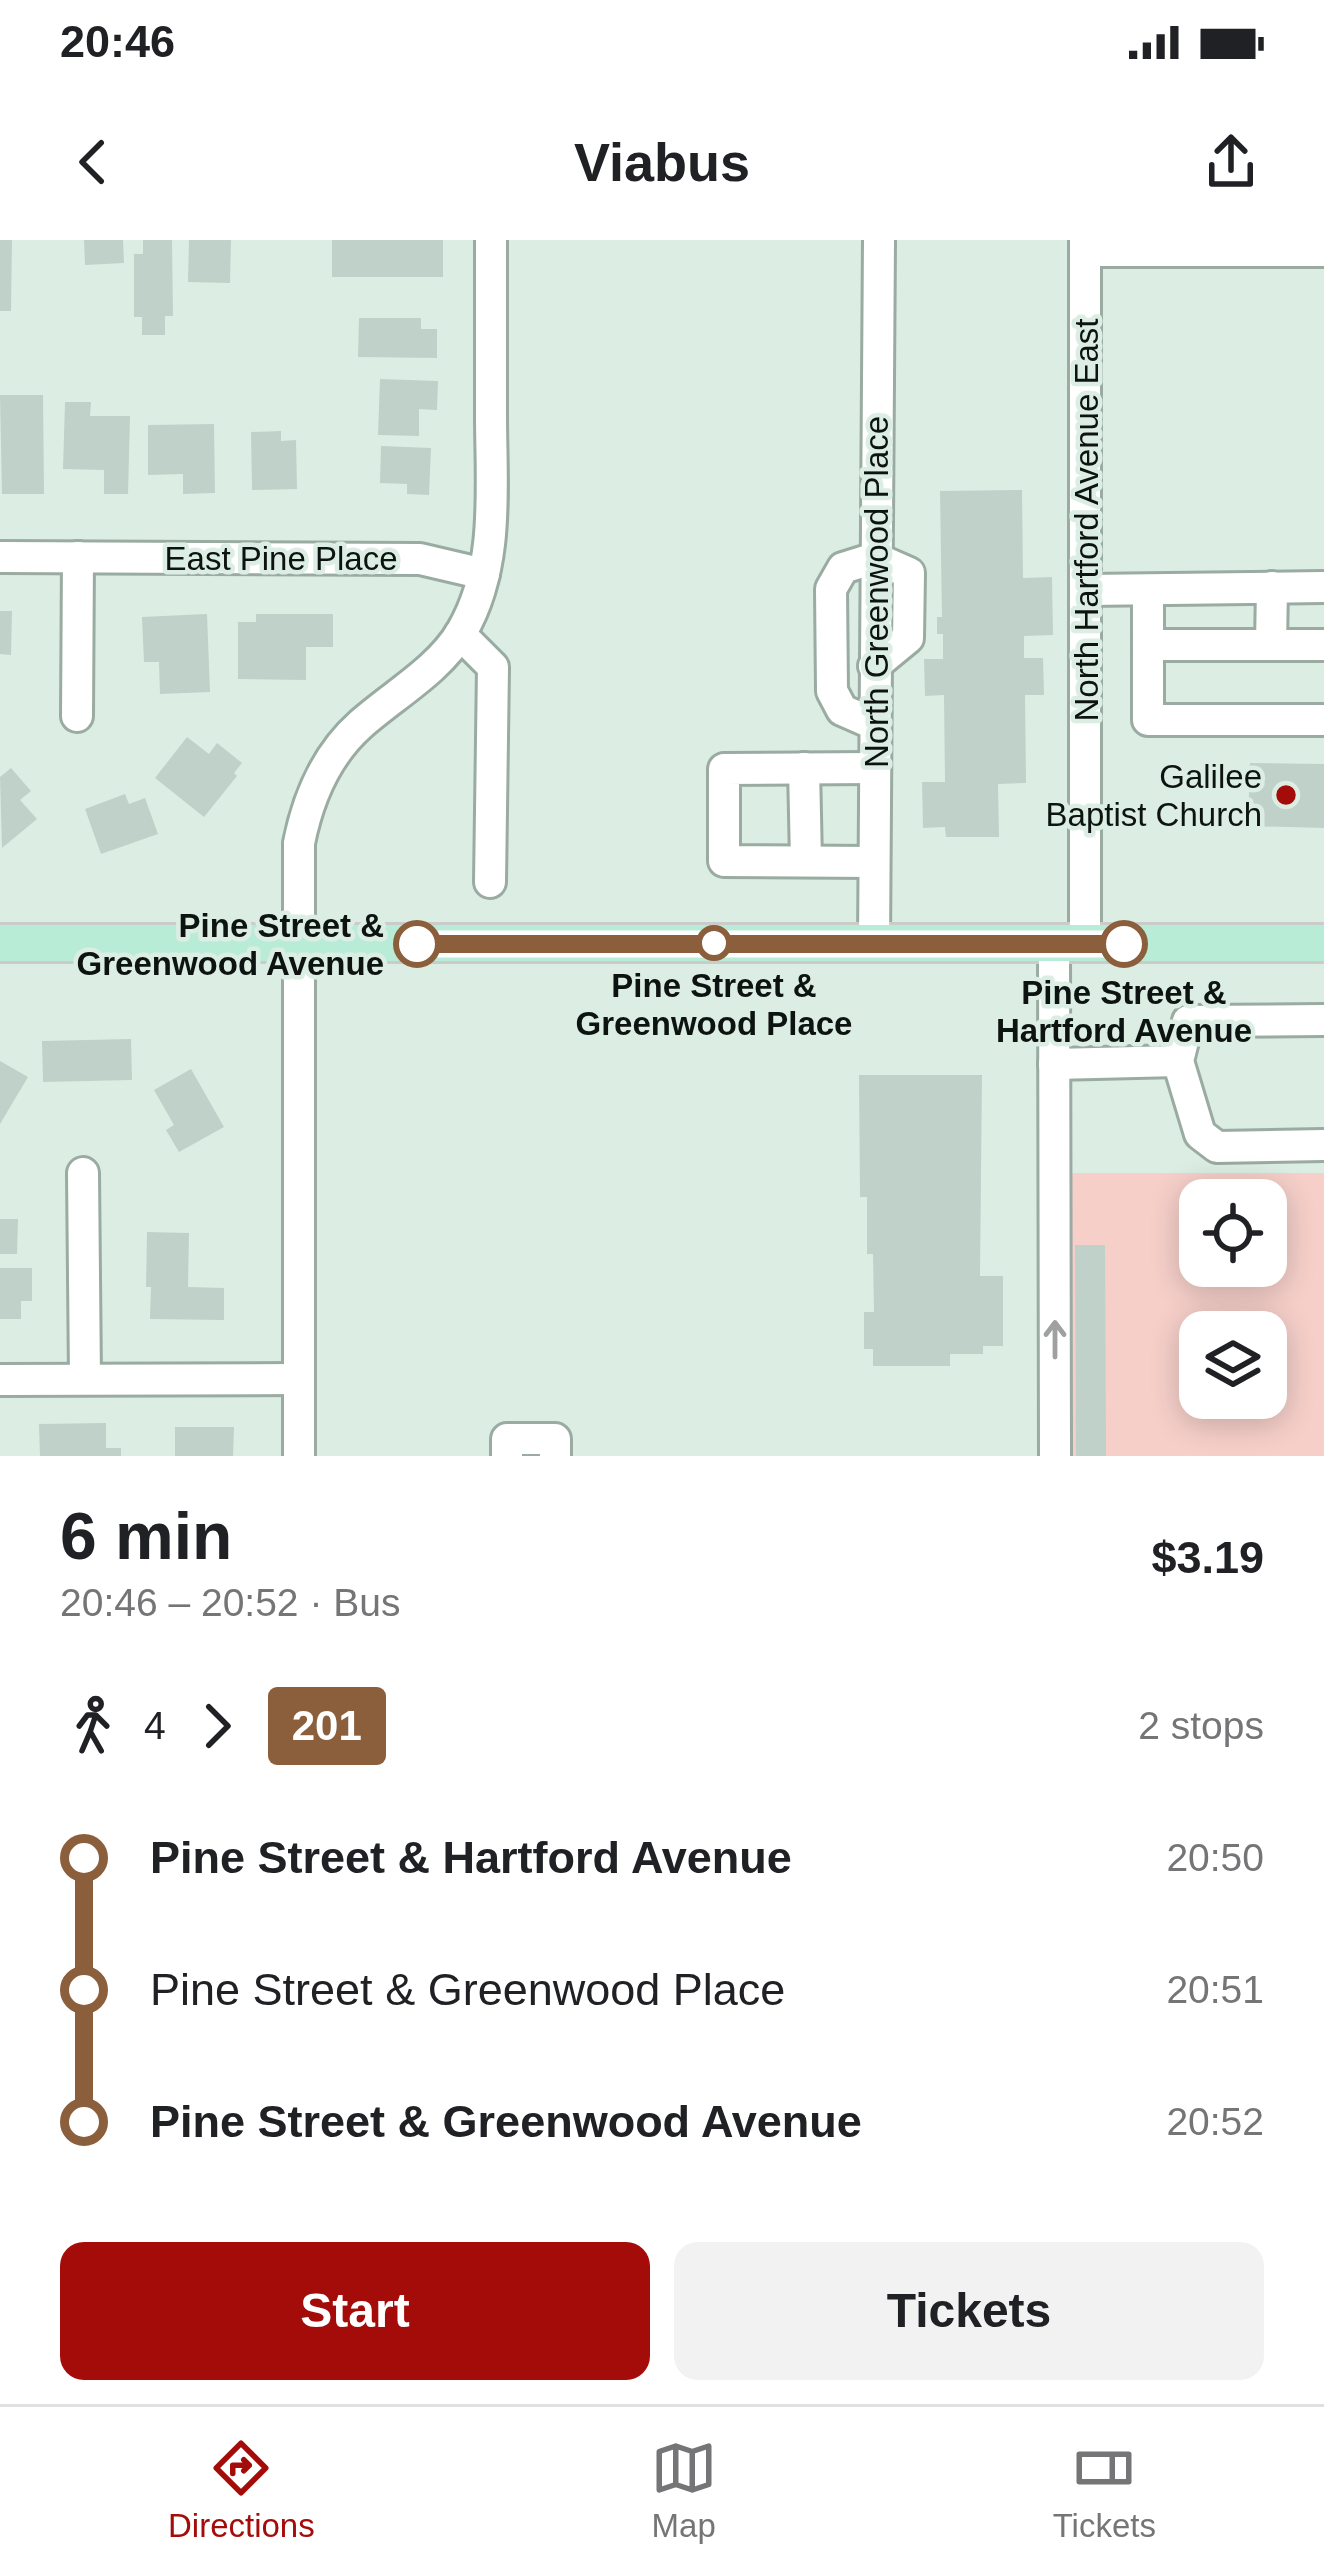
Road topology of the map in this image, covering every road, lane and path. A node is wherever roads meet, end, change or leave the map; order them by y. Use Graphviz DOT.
graph roads {
  1 [pos="491,240"];
  2 [pos="879,240"];
  3 [pos="1085,246"];
  4 [pos="1320,247"];
  5 [pos="0,557"];
  6 [pos="78,557"];
  7 [pos="875,558"];
  8 [pos="484,574"];
  9 [pos="1324,586"];
  10 [pos="1272,587"];
  11 [pos="1086,590"];
  12 [pos="1148,591"];
  13 [pos="452,644"];
  14 [pos="1148,644"];
  15 [pos="1271,645"];
  16 [pos="1324,645"];
  17 [pos="77,716"];
  18 [pos="1324,720"];
  19 [pos="874,724"];
  20 [pos="804,768"];
  21 [pos="874,768"];
  22 [pos="806,861"];
  23 [pos="874,862"];
  24 [pos="490,882"];
  25 [pos="0,943"];
  26 [pos="1070,943"];
  27 [pos="1324,943"];
  28 [pos="298,944"];
  29 [pos="874,944"];
  30 [pos="1324,1020"];
  31 [pos="1178,1060"];
  32 [pos="1054,1064"];
  33 [pos="1324,1145"];
  34 [pos="83,1173"];
  35 [pos="85,1379"];
  36 [pos="298,1379"];
  37 [pos="0,1380"];
  38 [pos="299,1456"];
  39 [pos="507,1456"];
  40 [pos="555,1456"];
  41 [pos="1055,1456"];
  1 -- 8 [label="street"];
  2 -- 7 [label="street, North Greenwood Place"];
  3 -- 4 [label="street"];
  3 -- 11 [label="street, North Hartford Avenue East"];
  5 -- 6 [label="street, East Pine Place"];
  6 -- 8 [label="street, East Pine Place"];
  6 -- 17 [label="street"];
  7 -- 19 [label="street, North Greenwood Place"];
  7 -- 19 [label="street"];
  8 -- 13 [label="street"];
  9 -- 10 [label="street"];
  10 -- 12 [label="street"];
  10 -- 15 [label="street"];
  11 -- 12 [label="street"];
  11 -- 26 [label="street, North Hartford Avenue East"];
  12 -- 14 [label="street"];
  13 -- 24 [label="street"];
  13 -- 28 [label="street"];
  14 -- 15 [label="street"];
  14 -- 18 [label="street"];
  15 -- 16 [label="street"];
  19 -- 21 [label="street, North Greenwood Place"];
  20 -- 21 [label="street"];
  20 -- 22 [label="street"];
  20 -- 22 [label="street"];
  21 -- 23 [label="street, North Greenwood Place"];
  22 -- 23 [label="street"];
  23 -- 29 [label="street, North Greenwood Place"];
  25 -- 28 [label="main road"];
  26 -- 27 [label="main road"];
  26 -- 29 [label="main road"];
  26 -- 32 [label="street, North Hartford Avenue East"];
  28 -- 29 [label="main road"];
  28 -- 36 [label="street"];
  30 -- 31 [label="street"];
  31 -- 32 [label="street"];
  31 -- 33 [label="street"];
  41 -- 32 [label="street, North Hartford Avenue East, one-way"];
  34 -- 35 [label="street"];
  35 -- 36 [label="street"];
  35 -- 37 [label="street"];
  36 -- 38 [label="street"];
  39 -- 40 [label="street"];
}
